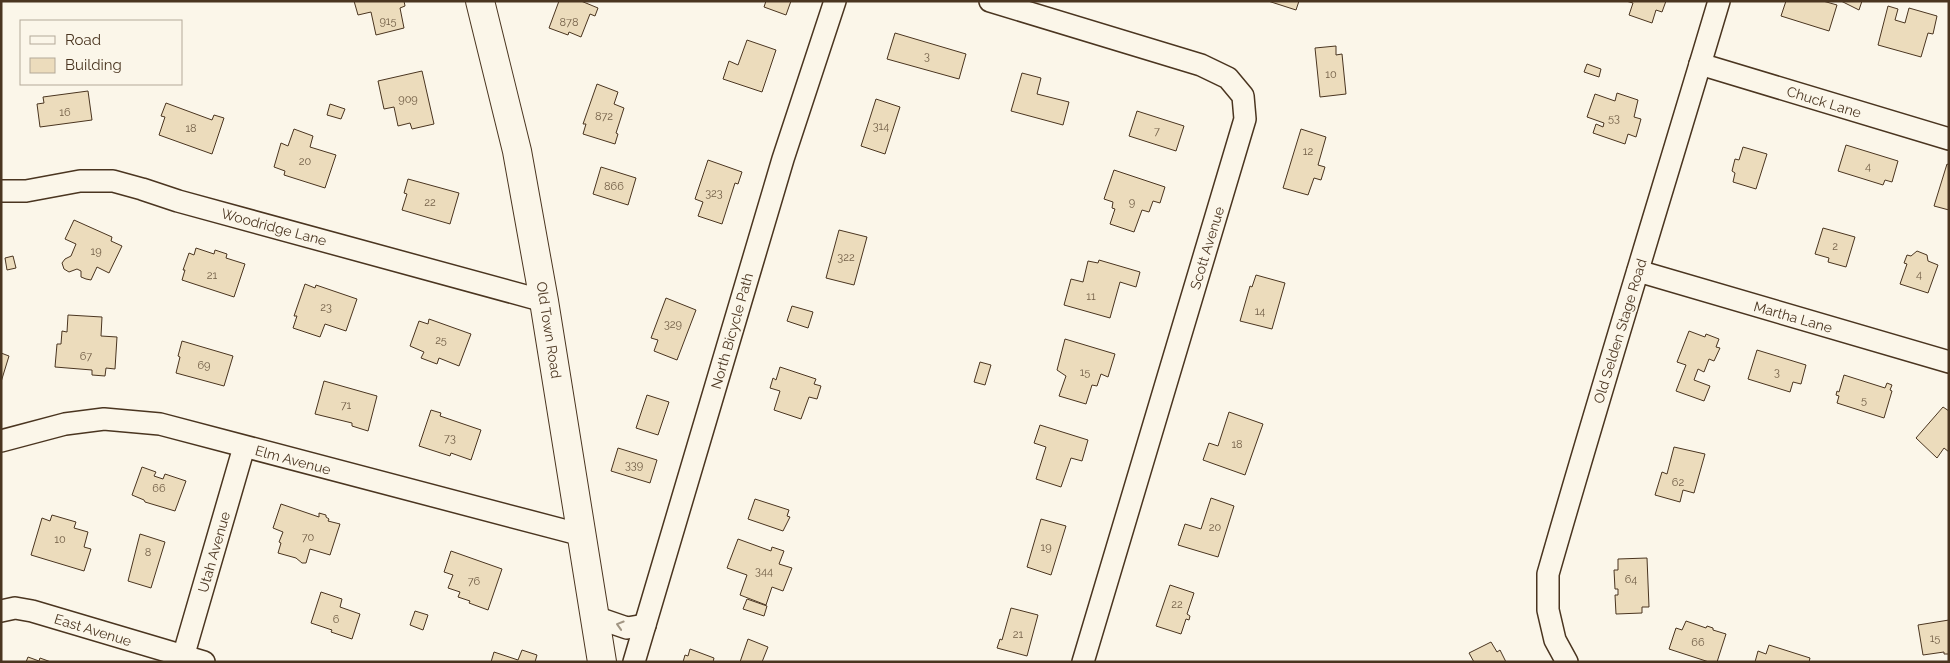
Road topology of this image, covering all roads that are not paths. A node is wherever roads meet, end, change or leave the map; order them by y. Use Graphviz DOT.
graph roads {
  1 [pos="480,1"];
  2 [pos="835,1"];
  3 [pos="990,1"];
  4 [pos="1719,1"];
  5 [pos="1700,64"];
  6 [pos="1949,139"];
  7 [pos="1,191"];
  8 [pos="1638,271"];
  9 [pos="544,301"];
  10 [pos="1949,362"];
  11 [pos="1,441"];
  12 [pos="244,448"];
  13 [pos="582,535"];
  14 [pos="1,611"];
  15 [pos="595,617"];
  16 [pos="645,625"];
  17 [pos="183,657"];
  18 [pos="204,662"];
  19 [pos="602,662"];
  20 [pos="634,662"];
  21 [pos="1083,662"];
  22 [pos="1567,662"];
  1 -- 9 [label="main road, Old Town Road"];
  2 -- 16 [label="street, North Bicycle Path"];
  3 -- 21 [label="street, Scott Avenue"];
  4 -- 5 [label="street, Old Selden Stage Road"];
  5 -- 6 [label="street, Chuck Lane"];
  5 -- 8 [label="street, Old Selden Stage Road"];
  7 -- 9 [label="street, Woodridge Lane"];
  8 -- 10 [label="street, Martha Lane"];
  8 -- 22 [label="street, Old Selden Stage Road"];
  9 -- 13 [label="main road, Old Town Road"];
  11 -- 12 [label="street, Elm Avenue"];
  12 -- 13 [label="street, Elm Avenue"];
  12 -- 17 [label="street, Utah Avenue"];
  13 -- 15 [label="main road, Old Town Road"];
  14 -- 17 [label="street, East Avenue"];
  16 -- 15 [label="street, one-way"];
  15 -- 19 [label="main road, Old Town Road"];
  16 -- 20 [label="street, North Bicycle Path"];
  17 -- 18 [label="street, East Avenue"];
}
